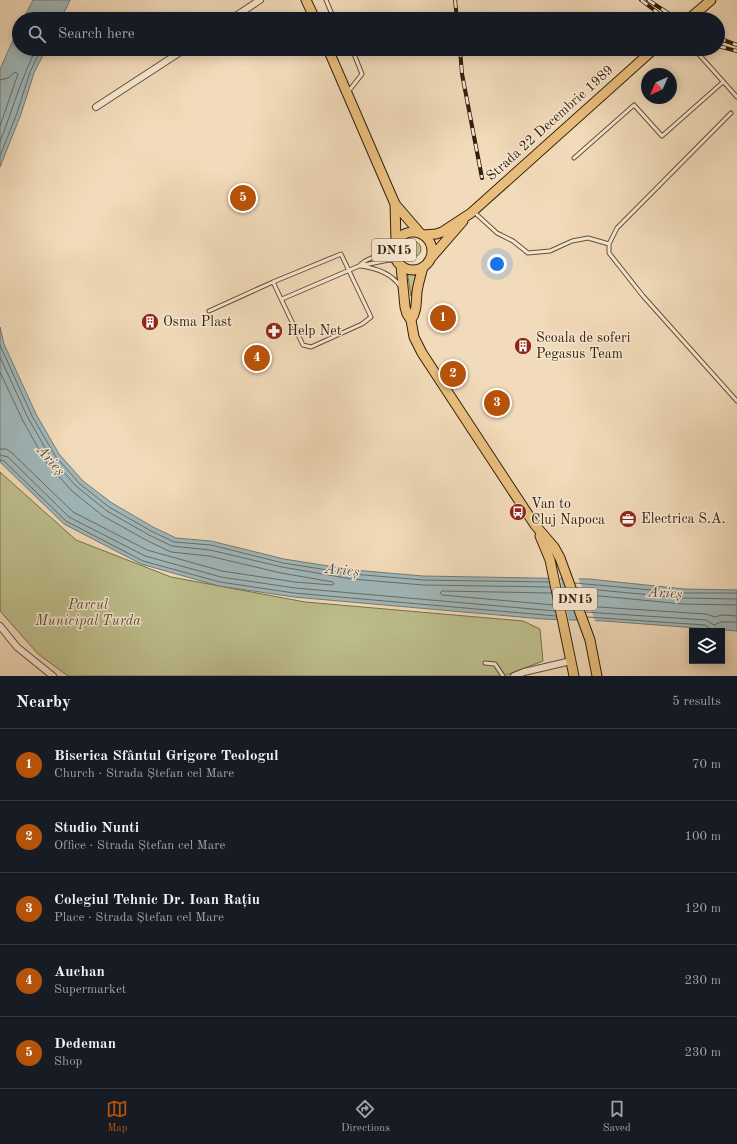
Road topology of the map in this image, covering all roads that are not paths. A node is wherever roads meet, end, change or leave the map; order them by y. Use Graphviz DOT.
graph roads {
  1 [pos="260,0"];
  2 [pos="306,0"];
  3 [pos="326,0"];
  4 [pos="711,0"];
  5 [pos="242,12"];
  6 [pos="312,12"];
  7 [pos="331,12"];
  8 [pos="697,12"];
  9 [pos="174,56"];
  10 [pos="330,56"];
  11 [pos="355,56"];
  12 [pos="646,56"];
  13 [pos="700,56"];
  14 [pos="723,82"];
  15 [pos="347,94"];
  16 [pos="737,97"];
  17 [pos="96,107"];
  18 [pos="731,113"];
  19 [pos="574,158"];
  20 [pos="395,204"];
  21 [pos="473,211"];
  22 [pos="465,218"];
  23 [pos="421,234"];
  24 [pos="396,242"];
  25 [pos="610,244"];
  26 [pos="399,263"];
  27 [pos="425,265"];
  28 [pos="358,266"];
  29 [pos="350,270"];
  30 [pos="273,282"];
  31 [pos="403,290"];
  32 [pos="282,299"];
  33 [pos="209,311"];
  34 [pos="410,320"];
  35 [pos="737,401"];
  36 [pos="535,525"];
  37 [pos="0,626"];
  38 [pos="571,661"];
  39 [pos="485,663"];
  40 [pos="53,676"];
  41 [pos="503,676"];
  42 [pos="514,676"];
  43 [pos="574,676"];
  44 [pos="597,676"];
  1 -- 5 [label="street"];
  2 -- 6 [label="main road"];
  3 -- 7 [label="lane"];
  4 -- 8 [label="main road"];
  9 -- 17 [label="street"];
  10 -- 15 [label="main road, DN15"];
  11 -- 15 [label="lane"];
  12 -- 21 [label="main road, Strada 22 Decembrie 1989"];
  13 -- 14 [label="lane"];
  14 -- 16 [label="lane"];
  14 -- 19 [label="lane"];
  15 -- 20 [label="main road, DN15"];
  18 -- 25 [label="lane"];
  20 -- 23 [label="main road, DN15"];
  20 -- 24 [label="main road, DN15"];
  21 -- 22 [label="main road, Strada 22 Decembrie 1989"];
  21 -- 25 [label="lane"];
  22 -- 23 [label="main road, Strada 22 Decembrie 1989"];
  22 -- 27 [label="main road, Strada 22 Decembrie 1989"];
  23 -- 24 [label="main road, DN15"];
  23 -- 27 [label="main road, DN15"];
  24 -- 26 [label="main road, DN15"];
  24 -- 28 [label="lane"];
  25 -- 35 [label="lane"];
  26 -- 27 [label="main road, DN15"];
  26 -- 28 [label="lane"];
  26 -- 31 [label="main road, DN15"];
  27 -- 34 [label="main road, DN15"];
  28 -- 29 [label="lane"];
  28 -- 31 [label="lane"];
  29 -- 30 [label="lane"];
  29 -- 32 [label="lane"];
  29 -- 32 [label="lane"];
  30 -- 32 [label="lane"];
  30 -- 33 [label="lane"];
  31 -- 34 [label="main road, DN15"];
  34 -- 36 [label="main road, DN15"];
  36 -- 38 [label="main road, DN15"];
  36 -- 44 [label="main road, DN15"];
  37 -- 40 [label="street"];
  38 -- 42 [label="street"];
  38 -- 43 [label="main road, DN15"];
  39 -- 41 [label="lane"];
}
